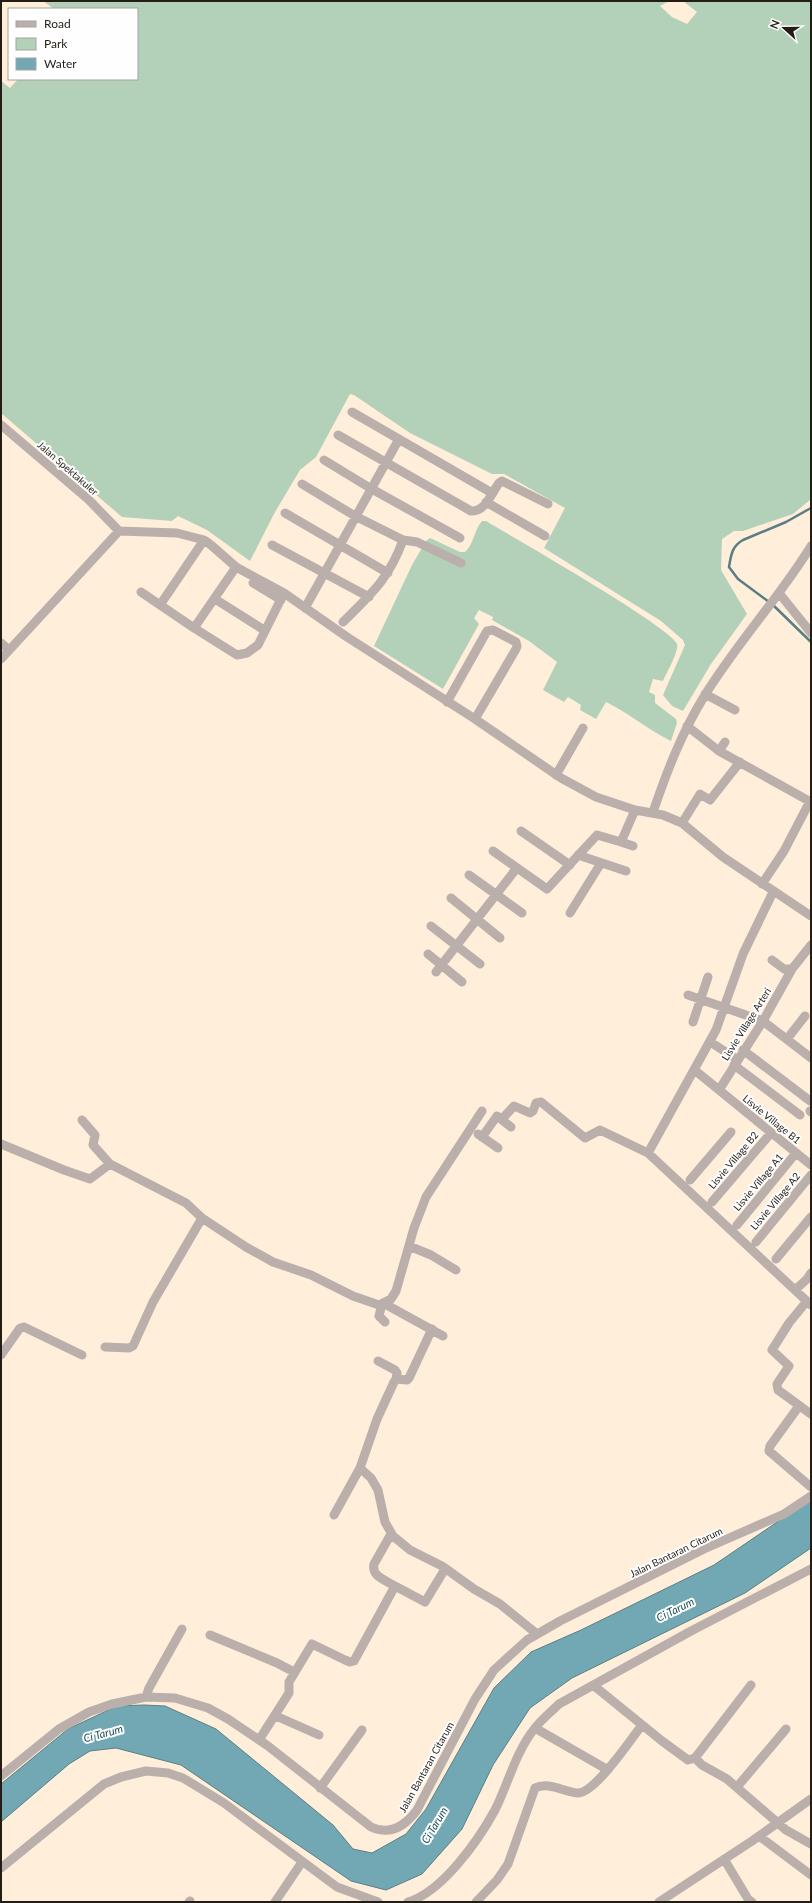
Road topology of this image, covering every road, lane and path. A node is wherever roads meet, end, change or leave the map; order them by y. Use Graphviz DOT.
graph roads {
  1 [pos="352,412"];
  2 [pos="1,425"];
  3 [pos="338,435"];
  4 [pos="399,439"];
  5 [pos="324,460"];
  6 [pos="386,462"];
  7 [pos="302,484"];
  8 [pos="370,488"];
  9 [pos="492,494"];
  10 [pos="486,502"];
  11 [pos="548,504"];
  12 [pos="285,513"];
  13 [pos="355,516"];
  14 [pos="119,531"];
  15 [pos="545,536"];
  16 [pos="460,538"];
  17 [pos="204,540"];
  18 [pos="403,540"];
  19 [pos="340,544"];
  20 [pos="272,545"];
  21 [pos="811,546"];
  22 [pos="461,563"];
  23 [pos="234,569"];
  24 [pos="388,573"];
  25 [pos="324,574"];
  26 [pos="141,592"];
  27 [pos="778,595"];
  28 [pos="283,597"];
  29 [pos="369,597"];
  30 [pos="215,599"];
  31 [pos="160,605"];
  32 [pos="305,608"];
  33 [pos="343,622"];
  34 [pos="194,628"];
  35 [pos="264,630"];
  36 [pos="811,633"];
  37 [pos="1,643"];
  38 [pos="9,650"];
  39 [pos="1,659"];
  40 [pos="705,694"];
  41 [pos="447,702"];
  42 [pos="735,710"];
  43 [pos="475,719"];
  44 [pos="687,726"];
  45 [pos="583,728"];
  46 [pos="725,742"];
  47 [pos="719,751"];
  48 [pos="740,762"];
  49 [pos="556,775"];
  50 [pos="811,802"];
  51 [pos="635,810"];
  52 [pos="653,812"];
  53 [pos="682,822"];
  54 [pos="521,830"];
  55 [pos="620,842"];
  56 [pos="633,846"];
  57 [pos="493,851"];
  58 [pos="578,855"];
  59 [pos="601,863"];
  60 [pos="570,865"];
  61 [pos="516,869"];
  62 [pos="626,871"];
  63 [pos="469,875"];
  64 [pos="762,884"];
  65 [pos="773,892"];
  66 [pos="497,895"];
  67 [pos="450,898"];
  68 [pos="522,913"];
  69 [pos="570,913"];
  70 [pos="811,916"];
  71 [pos="476,919"];
  72 [pos="431,926"];
  73 [pos="500,938"];
  74 [pos="456,945"];
  75 [pos="811,945"];
  76 [pos="428,954"];
  77 [pos="772,960"];
  78 [pos="480,964"];
  79 [pos="439,969"];
  80 [pos="792,969"];
  81 [pos="708,978"];
  82 [pos="462,982"];
  83 [pos="688,995"];
  84 [pos="700,1000"];
  85 [pos="724,1009"];
  86 [pos="805,1016"];
  87 [pos="763,1021"];
  88 [pos="693,1022"];
  89 [pos="787,1039"];
  90 [pos="715,1045"];
  91 [pos="743,1050"];
  92 [pos="811,1058"];
  93 [pos="736,1062"];
  94 [pos="697,1072"];
  95 [pos="719,1090"];
  96 [pos="810,1101"];
  97 [pos="482,1112"];
  98 [pos="800,1115"];
  99 [pos="502,1119"];
  100 [pos="82,1120"];
  101 [pos="511,1127"];
  102 [pos="472,1130"];
  103 [pos="731,1132"];
  104 [pos="770,1133"];
  105 [pos="482,1137"];
  106 [pos="1,1144"];
  107 [pos="498,1148"];
  108 [pos="648,1153"];
  109 [pos="796,1153"];
  110 [pos="110,1164"];
  111 [pos="811,1165"];
  112 [pos="811,1175"];
  113 [pos="690,1180"];
  114 [pos="712,1202"];
  115 [pos="811,1217"];
  116 [pos="202,1218"];
  117 [pos="737,1225"];
  118 [pos="756,1242"];
  119 [pos="408,1246"];
  120 [pos="776,1259"];
  121 [pos="456,1270"];
  122 [pos="811,1273"];
  123 [pos="795,1290"];
  124 [pos="809,1303"];
  125 [pos="383,1304"];
  126 [pos="384,1322"];
  127 [pos="432,1329"];
  128 [pos="444,1336"];
  129 [pos="105,1347"];
  130 [pos="2,1350"];
  131 [pos="82,1355"];
  132 [pos="378,1361"];
  133 [pos="396,1379"];
  134 [pos="807,1408"];
  135 [pos="360,1468"];
  136 [pos="811,1487"];
  137 [pos="811,1496"];
  138 [pos="334,1515"];
  139 [pos="391,1534"];
  140 [pos="445,1569"];
  141 [pos="811,1569"];
  142 [pos="395,1586"];
  143 [pos="182,1629"];
  144 [pos="537,1634"];
  145 [pos="210,1635"];
  146 [pos="294,1672"];
  147 [pos="594,1685"];
  148 [pos="751,1685"];
  149 [pos="146,1697"];
  150 [pos="276,1716"];
  151 [pos="642,1725"];
  152 [pos="535,1728"];
  153 [pos="786,1728"];
  154 [pos="362,1730"];
  155 [pos="319,1735"];
  156 [pos="259,1740"];
  157 [pos="695,1758"];
  158 [pos="608,1770"];
  159 [pos="1,1776"];
  160 [pos="738,1787"];
  161 [pos="320,1788"];
  162 [pos="811,1799"];
  163 [pos="778,1823"];
  164 [pos="759,1836"];
  165 [pos="811,1844"];
  166 [pos="724,1859"];
  167 [pos="302,1862"];
  168 [pos="1,1868"];
  169 [pos="811,1875"];
  170 [pos="275,1902"];
  171 [pos="378,1902"];
  172 [pos="408,1902"];
  173 [pos="476,1902"];
  174 [pos="659,1902"];
  175 [pos="752,1902"];
  1 -- 4 [label="street"];
  2 -- 14 [label="street, Jalan Spektakuler"];
  3 -- 6 [label="street"];
  4 -- 6 [label="street"];
  4 -- 9 [label="street"];
  5 -- 8 [label="street"];
  6 -- 8 [label="street"];
  6 -- 10 [label="street"];
  7 -- 13 [label="street"];
  8 -- 13 [label="street"];
  8 -- 16 [label="street"];
  9 -- 10 [label="street"];
  9 -- 11 [label="street"];
  10 -- 15 [label="street"];
  12 -- 19 [label="street"];
  13 -- 18 [label="street"];
  13 -- 19 [label="street"];
  14 -- 17 [label="street"];
  14 -- 38 [label="street"];
  17 -- 23 [label="street"];
  17 -- 31 [label="street"];
  18 -- 22 [label="street"];
  18 -- 24 [label="street"];
  19 -- 24 [label="street"];
  19 -- 25 [label="street"];
  20 -- 25 [label="street"];
  21 -- 27 [label="street"];
  23 -- 28 [label="street"];
  23 -- 30 [label="street"];
  24 -- 29 [label="street"];
  25 -- 29 [label="street"];
  25 -- 32 [label="street"];
  26 -- 31 [label="street"];
  27 -- 36 [label="street"];
  27 -- 40 [label="street"];
  28 -- 32 [label="street"];
  28 -- 35 [label="street"];
  29 -- 33 [label="street"];
  30 -- 34 [label="street"];
  30 -- 35 [label="street"];
  31 -- 34 [label="street"];
  32 -- 41 [label="street"];
  34 -- 35 [label="street"];
  37 -- 38 [label="street"];
  38 -- 39 [label="street"];
  40 -- 42 [label="street"];
  40 -- 44 [label="street"];
  41 -- 43 [label="street"];
  41 -- 43 [label="street"];
  43 -- 49 [label="street"];
  44 -- 47 [label="street"];
  44 -- 52 [label="street"];
  45 -- 49 [label="street"];
  46 -- 47 [label="street"];
  47 -- 48 [label="street"];
  48 -- 50 [label="street"];
  48 -- 53 [label="street"];
  49 -- 51 [label="street"];
  50 -- 64 [label="street"];
  51 -- 52 [label="street"];
  51 -- 55 [label="street"];
  52 -- 53 [label="street"];
  53 -- 64 [label="street"];
  54 -- 60 [label="street"];
  55 -- 56 [label="street"];
  55 -- 58 [label="street"];
  57 -- 61 [label="street"];
  58 -- 59 [label="street"];
  58 -- 60 [label="street"];
  59 -- 62 [label="street"];
  59 -- 69 [label="street"];
  60 -- 61 [label="street"];
  61 -- 66 [label="street"];
  63 -- 66 [label="street"];
  64 -- 65 [label="street"];
  65 -- 70 [label="street"];
  65 -- 85 [label="street"];
  66 -- 68 [label="street"];
  66 -- 71 [label="street"];
  67 -- 71 [label="street"];
  71 -- 73 [label="street"];
  71 -- 74 [label="street"];
  72 -- 74 [label="street"];
  74 -- 78 [label="street"];
  74 -- 79 [label="street"];
  75 -- 80 [label="street, Lisvie Village Arteri"];
  76 -- 79 [label="street"];
  77 -- 80 [label="street"];
  79 -- 82 [label="street"];
  80 -- 87 [label="street, Lisvie Village Arteri"];
  81 -- 84 [label="street"];
  83 -- 84 [label="street"];
  84 -- 85 [label="street"];
  84 -- 88 [label="street"];
  85 -- 87 [label="street"];
  85 -- 108 [label="street"];
  86 -- 89 [label="street"];
  87 -- 89 [label="street"];
  87 -- 91 [label="street, Lisvie Village Arteri"];
  89 -- 92 [label="street"];
  90 -- 93 [label="street"];
  91 -- 93 [label="street, Lisvie Village Arteri"];
  91 -- 96 [label="street"];
  93 -- 95 [label="street, Lisvie Village Arteri"];
  93 -- 98 [label="street"];
  94 -- 95 [label="street, Lisvie Village B1"];
  95 -- 104 [label="street, Lisvie Village B1"];
  97 -- 102 [label="street"];
  99 -- 101 [label="street"];
  99 -- 105 [label="street"];
  99 -- 108 [label="street"];
  100 -- 110 [label="street"];
  102 -- 105 [label="street"];
  102 -- 119 [label="street"];
  103 -- 113 [label="street"];
  104 -- 109 [label="street, Lisvie Village B1"];
  104 -- 114 [label="street, Lisvie Village B2"];
  105 -- 107 [label="street"];
  106 -- 110 [label="street"];
  108 -- 123 [label="street"];
  109 -- 111 [label="street, Lisvie Village B1"];
  109 -- 117 [label="street, Lisvie Village A1"];
  110 -- 116 [label="street"];
  112 -- 118 [label="street, Lisvie Village A2"];
  115 -- 120 [label="street"];
  116 -- 125 [label="street"];
  116 -- 129 [label="street"];
  119 -- 121 [label="street"];
  119 -- 125 [label="street"];
  122 -- 123 [label="street"];
  123 -- 124 [label="street"];
  124 -- 134 [label="street"];
  125 -- 126 [label="street"];
  125 -- 127 [label="street"];
  127 -- 128 [label="street"];
  127 -- 133 [label="street"];
  130 -- 131 [label="street"];
  132 -- 133 [label="street"];
  133 -- 135 [label="street"];
  134 -- 136 [label="street"];
  135 -- 138 [label="street"];
  135 -- 139 [label="street"];
  137 -- 144 [label="street, Jalan Bantaran Citarum"];
  139 -- 140 [label="street"];
  139 -- 142 [label="street"];
  140 -- 142 [label="street"];
  140 -- 144 [label="street"];
  141 -- 147 [label="street"];
  142 -- 146 [label="street"];
  143 -- 149 [label="street"];
  144 -- 161 [label="street, Jalan Bantaran Citarum"];
  145 -- 146 [label="street"];
  146 -- 150 [label="street"];
  147 -- 151 [label="street"];
  147 -- 152 [label="street"];
  148 -- 157 [label="street"];
  149 -- 156 [label="street, Jalan Bantaran Citarum"];
  149 -- 159 [label="street, Jalan Bantaran Citarum"];
  150 -- 155 [label="street"];
  150 -- 156 [label="street"];
  151 -- 157 [label="street"];
  151 -- 158 [label="street"];
  152 -- 158 [label="street"];
  152 -- 172 [label="street"];
  153 -- 160 [label="street"];
  154 -- 161 [label="street"];
  156 -- 161 [label="street, Jalan Bantaran Citarum"];
  157 -- 160 [label="street"];
  158 -- 173 [label="street"];
  160 -- 163 [label="street"];
  162 -- 163 [label="street"];
  163 -- 164 [label="street"];
  163 -- 165 [label="street"];
  164 -- 166 [label="street"];
  164 -- 169 [label="street"];
  166 -- 174 [label="street"];
  166 -- 175 [label="street"];
  167 -- 168 [label="street"];
  167 -- 170 [label="street"];
  167 -- 171 [label="street"];
}
